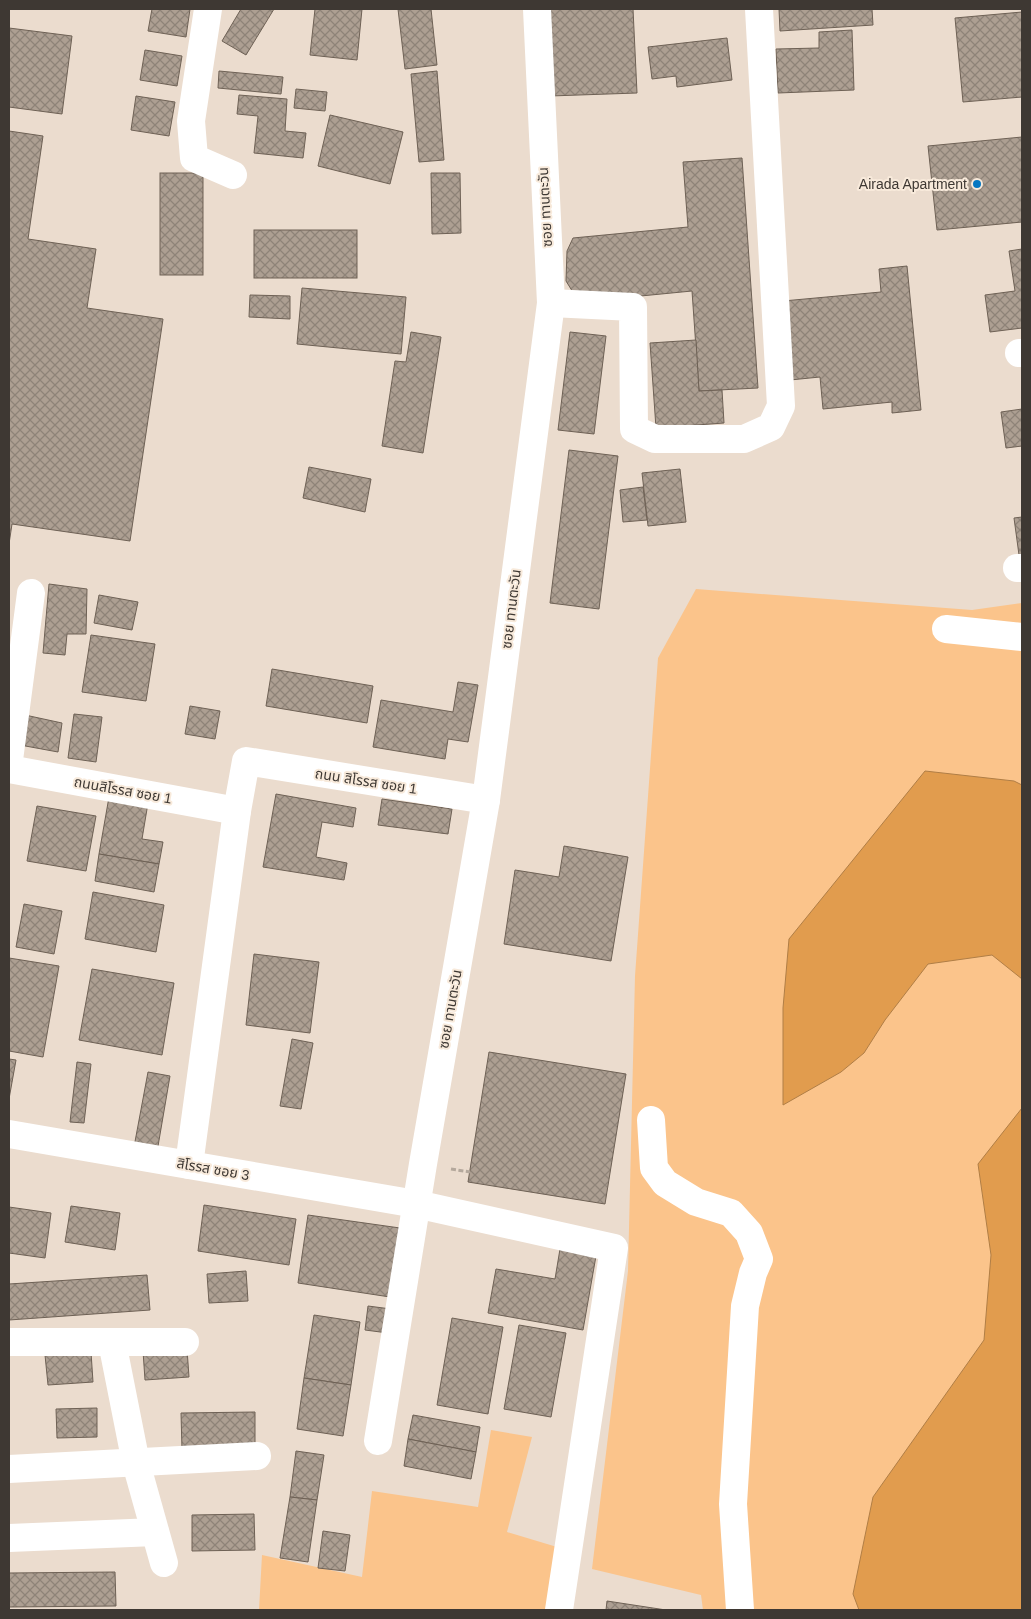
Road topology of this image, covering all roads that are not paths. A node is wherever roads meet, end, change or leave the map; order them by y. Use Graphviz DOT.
graph roads {
  1 [pos="208,9"];
  2 [pos="537,9"];
  3 [pos="759,9"];
  4 [pos="233,175"];
  5 [pos="551,304"];
  6 [pos="31,593"];
  7 [pos="946,629"];
  8 [pos="1022,637"];
  9 [pos="9,760"];
  10 [pos="9,769"];
  11 [pos="486,800"];
  12 [pos="237,811"];
  13 [pos="650,1120"];
  14 [pos="9,1134"];
  15 [pos="189,1165"];
  16 [pos="416,1204"];
  17 [pos="9,1342"];
  18 [pos="112,1342"];
  19 [pos="185,1342"];
  20 [pos="378,1441"];
  21 [pos="257,1456"];
  22 [pos="136,1462"];
  23 [pos="9,1469"];
  24 [pos="155,1532"];
  25 [pos="9,1538"];
  26 [pos="164,1563"];
  27 [pos="559,1610"];
  28 [pos="740,1610"];
  1 -- 4 [label="street"];
  2 -- 5 [label="street, ซอย ทานตะวัน"];
  3 -- 5 [label="street"];
  5 -- 11 [label="street, ซอย ทานตะวัน"];
  6 -- 9 [label="street"];
  7 -- 8 [label="street"];
  10 -- 12 [label="street, ถนนสิโรรส ซอย 1"];
  11 -- 12 [label="street, ถนน สิโรรส ซอย 1"];
  11 -- 16 [label="street, ซอย ทานตะวัน"];
  12 -- 15 [label="street"];
  13 -- 28 [label="street"];
  14 -- 15 [label="street, สิโรรส ซอย 3"];
  15 -- 16 [label="street, สิโรรส ซอย 3"];
  16 -- 20 [label="street, ซอย ทานตะวัน"];
  16 -- 27 [label="street, สิโรรส ซอย 3"];
  17 -- 18 [label="street"];
  18 -- 19 [label="street"];
  18 -- 22 [label="street"];
  21 -- 22 [label="street"];
  22 -- 23 [label="street"];
  22 -- 24 [label="street"];
  24 -- 25 [label="street"];
  24 -- 26 [label="street"];
}
